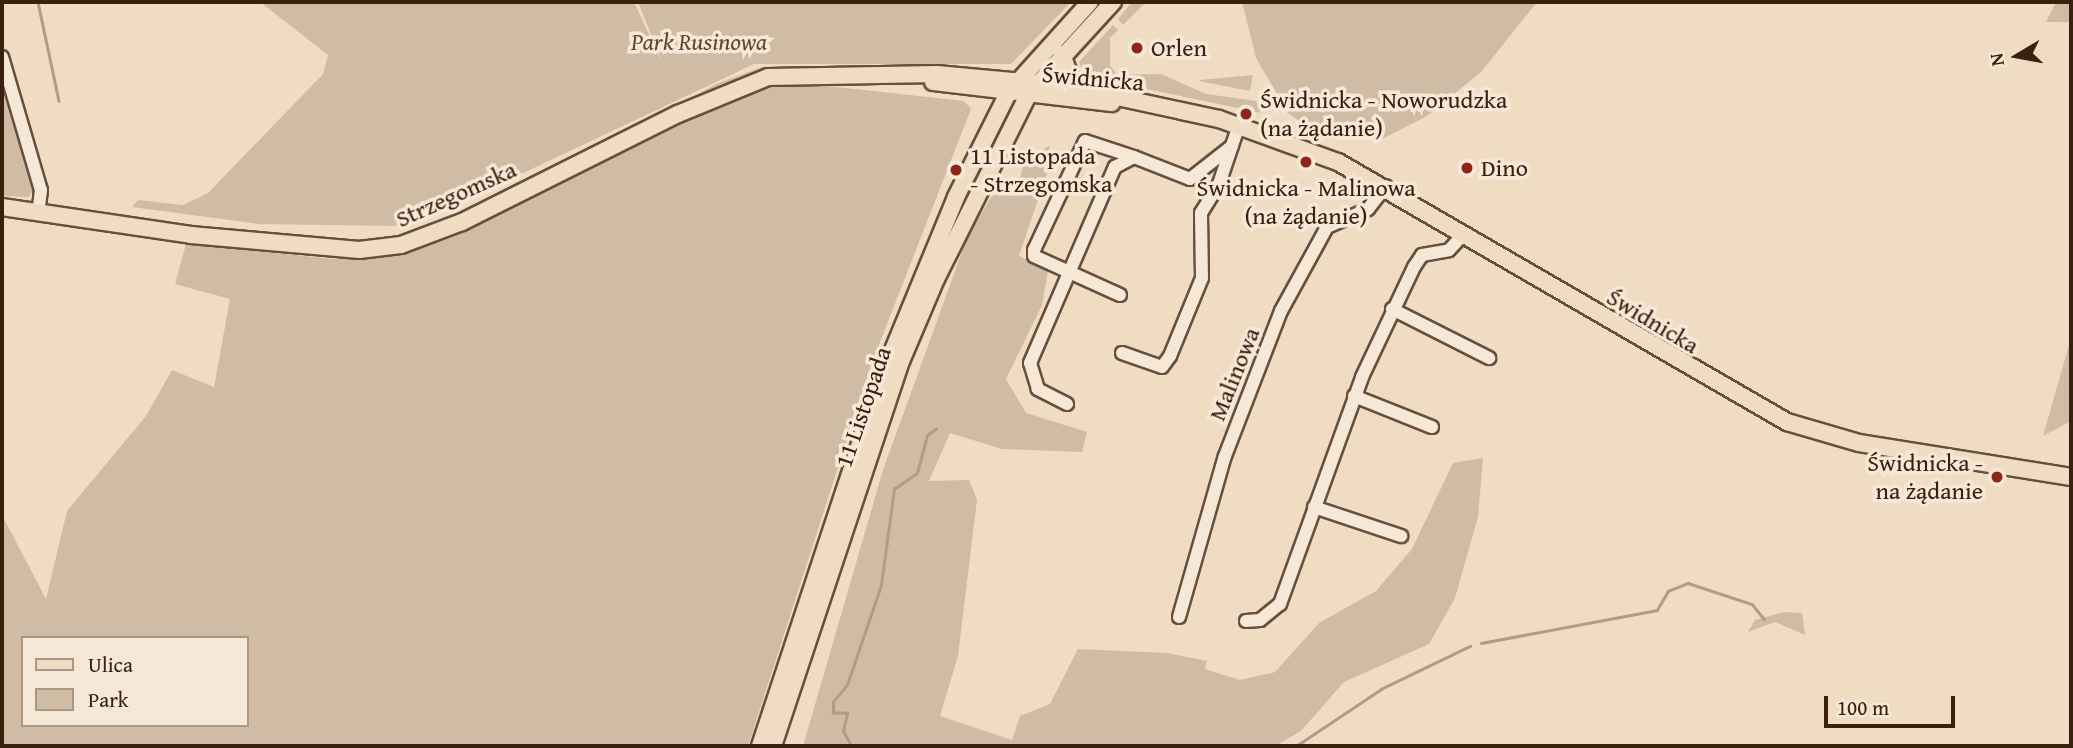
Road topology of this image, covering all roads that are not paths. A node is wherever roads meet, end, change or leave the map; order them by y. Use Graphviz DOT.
graph roads {
  1 [pos="1090,2"];
  2 [pos="1114,2"];
  3 [pos="1062,54"];
  4 [pos="2,57"];
  5 [pos="908,78"];
  6 [pos="1012,87"];
  7 [pos="1074,87"];
  8 [pos="1032,89"];
  9 [pos="984,90"];
  10 [pos="1174,109"];
  11 [pos="996,116"];
  12 [pos="1239,125"];
  13 [pos="1232,146"];
  14 [pos="1134,158"];
  15 [pos="1386,186"];
  16 [pos="2,206"];
  17 [pos="39,208"];
  18 [pos="1465,233"];
  19 [pos="1069,272"];
  20 [pos="1120,295"];
  21 [pos="1392,309"];
  22 [pos="1122,353"];
  23 [pos="1489,358"];
  24 [pos="1354,396"];
  25 [pos="1067,404"];
  26 [pos="1432,427"];
  27 [pos="2071,477"];
  28 [pos="1314,507"];
  29 [pos="1401,536"];
  30 [pos="1179,617"];
  31 [pos="1247,621"];
  32 [pos="760,746"];
  33 [pos="774,746"];
  1 -- 6 [label="main road, 11 Listopada"];
  2 -- 3 [label="main road, 11 Listopada"];
  3 -- 7 [label="main road"];
  3 -- 8 [label="main road, 11 Listopada"];
  4 -- 17 [label="street"];
  5 -- 6 [label="main road, Strzegomska"];
  5 -- 9 [label="main road, Strzegomska"];
  5 -- 17 [label="main road, Strzegomska"];
  6 -- 8 [label="main road, Świdnicka"];
  6 -- 9 [label="main road, Strzegomska"];
  6 -- 11 [label="main road, 11 Listopada"];
  7 -- 8 [label="main road, Świdnicka"];
  7 -- 10 [label="main road, Świdnicka"];
  8 -- 10 [label="main road, Świdnicka"];
  8 -- 33 [label="main road, 11 Listopada"];
  9 -- 11 [label="main road"];
  10 -- 12 [label="main road, Świdnicka"];
  11 -- 32 [label="main road, 11 Listopada"];
  12 -- 13 [label="street"];
  12 -- 15 [label="main road, Świdnicka"];
  13 -- 14 [label="street"];
  13 -- 22 [label="street"];
  14 -- 19 [label="street"];
  14 -- 19 [label="street"];
  15 -- 18 [label="main road, Świdnicka"];
  15 -- 30 [label="street, Malinowa"];
  16 -- 17 [label="main road, Strzegomska"];
  18 -- 21 [label="street"];
  18 -- 27 [label="main road, Świdnicka"];
  19 -- 20 [label="street"];
  19 -- 25 [label="street"];
  21 -- 23 [label="street"];
  21 -- 24 [label="street"];
  24 -- 26 [label="street"];
  24 -- 28 [label="street"];
  28 -- 29 [label="street"];
  28 -- 31 [label="street"];
}
